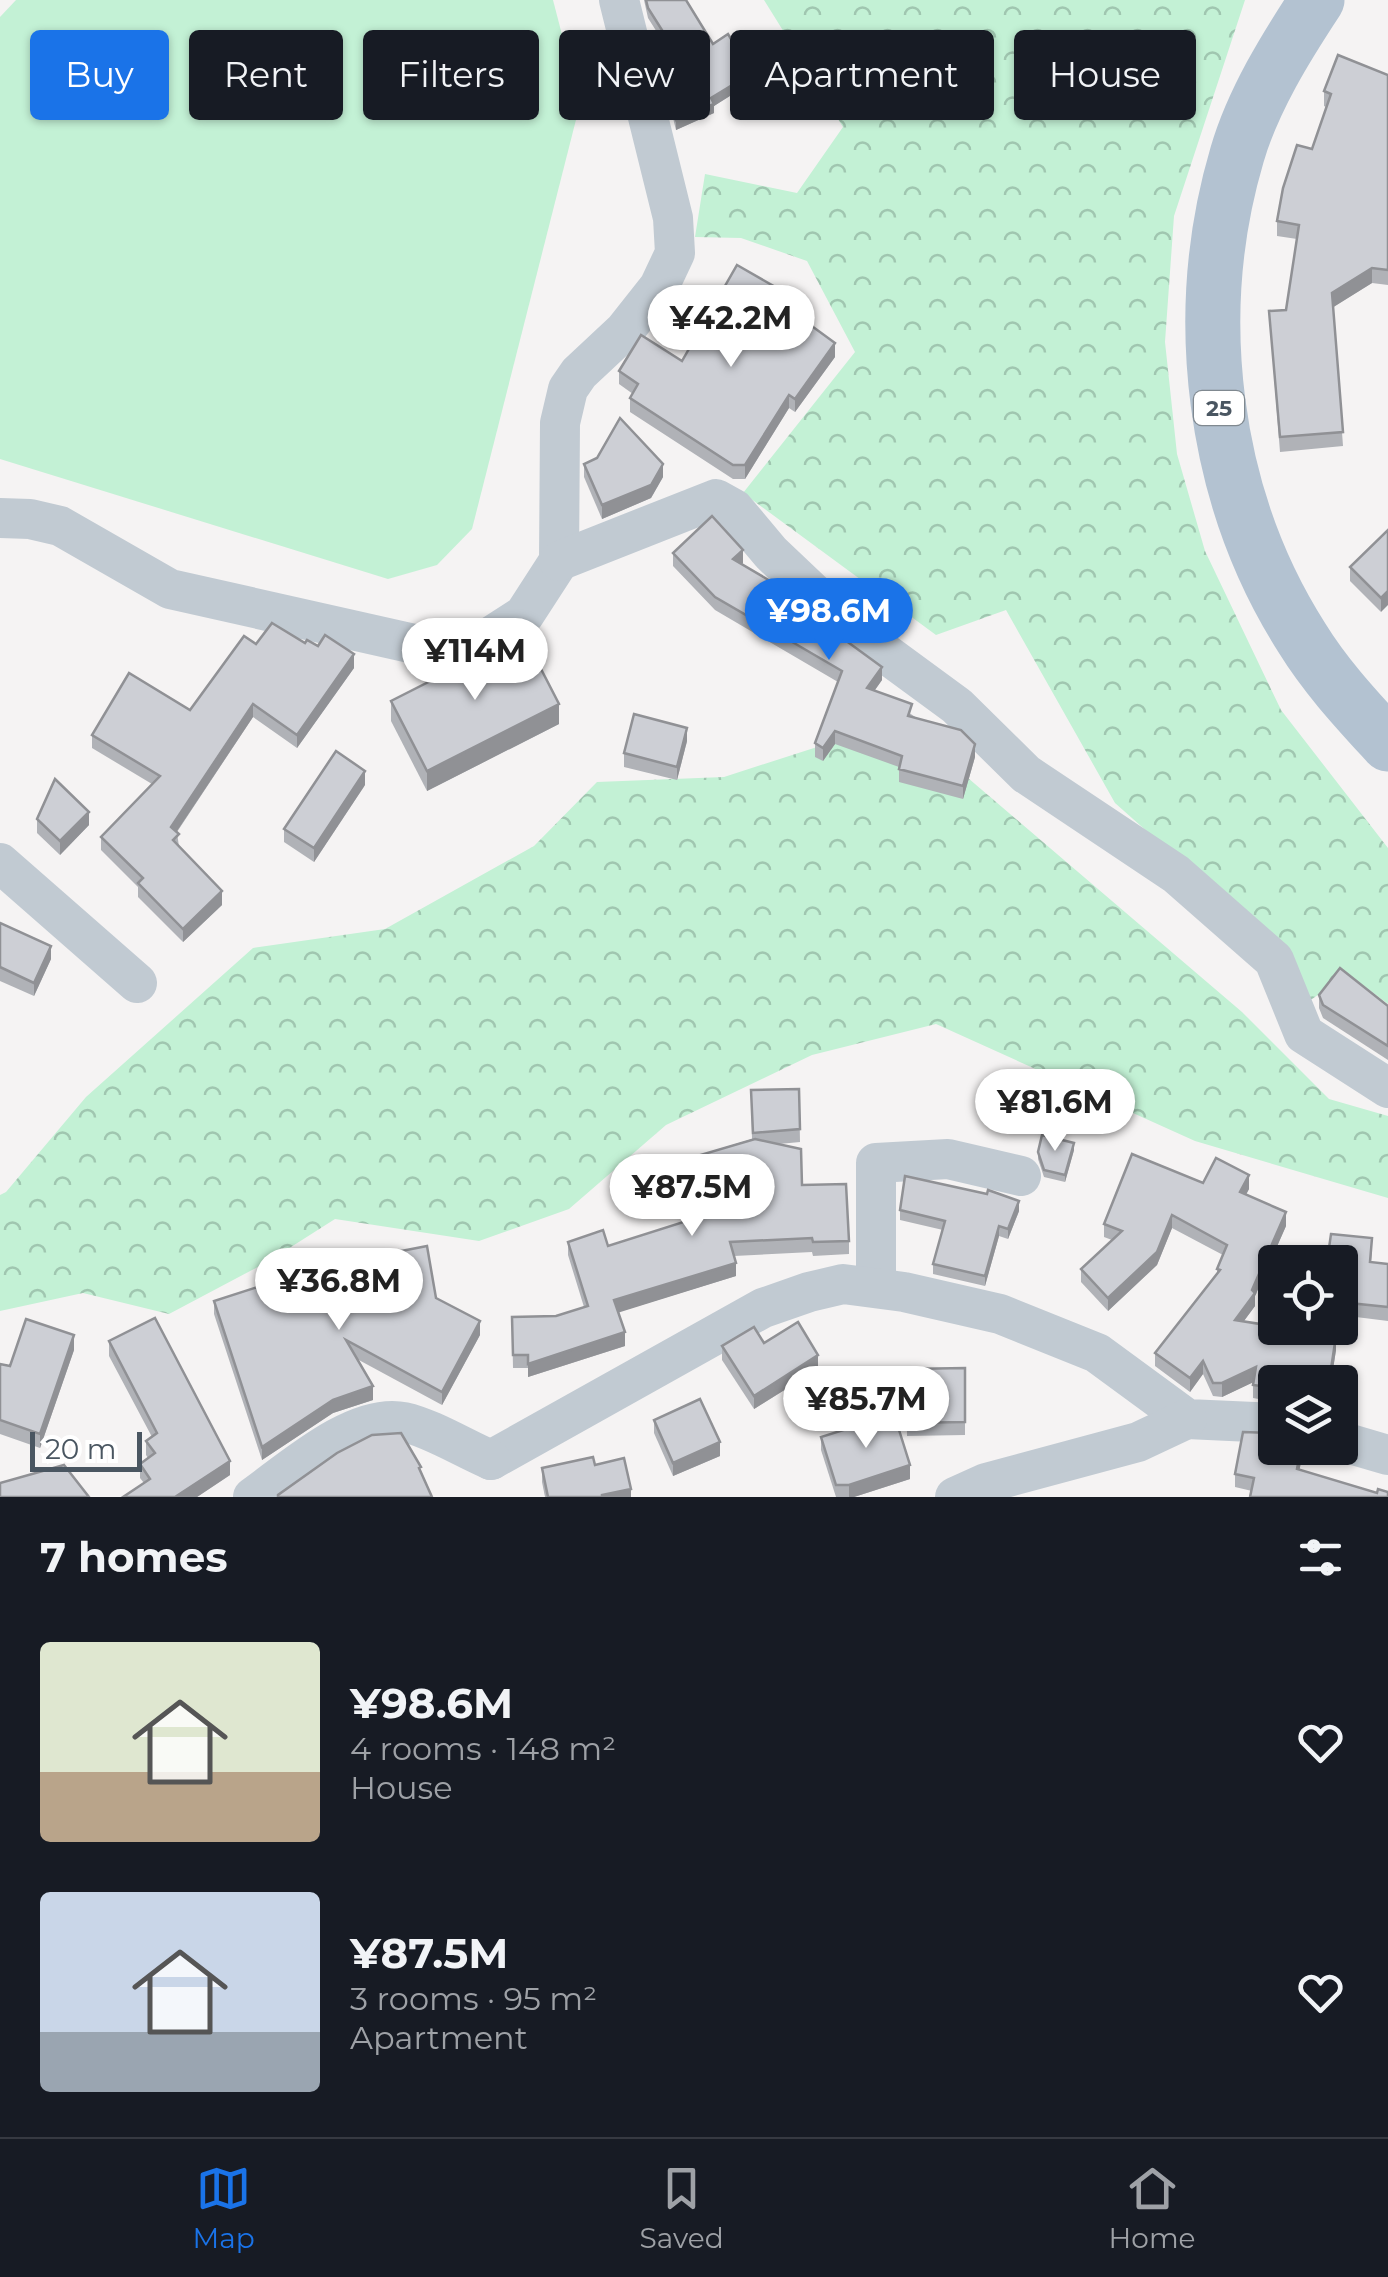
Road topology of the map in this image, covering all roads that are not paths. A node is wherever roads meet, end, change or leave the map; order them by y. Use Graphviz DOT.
graph roads {
  1 [pos="618,0"];
  2 [pos="1318,0"];
  3 [pos="0,518"];
  4 [pos="559,561"];
  5 [pos="1388,744"];
  6 [pos="0,863"];
  7 [pos="137,984"];
  8 [pos="1388,1088"];
  9 [pos="1021,1176"];
  10 [pos="876,1286"];
  11 [pos="1187,1419"];
  12 [pos="1258,1421"];
  13 [pos="1358,1447"];
  14 [pos="1388,1456"];
  15 [pos="486,1479"];
  16 [pos="253,1497"];
  17 [pos="955,1497"];
  1 -- 4 [label="street"];
  2 -- 5 [label="main road, 25"];
  3 -- 4 [label="street"];
  4 -- 8 [label="street"];
  6 -- 7 [label="street"];
  9 -- 10 [label="street"];
  10 -- 11 [label="street"];
  10 -- 15 [label="street"];
  11 -- 12 [label="street"];
  11 -- 17 [label="street"];
  13 -- 14 [label="street"];
  15 -- 16 [label="street"];
}
